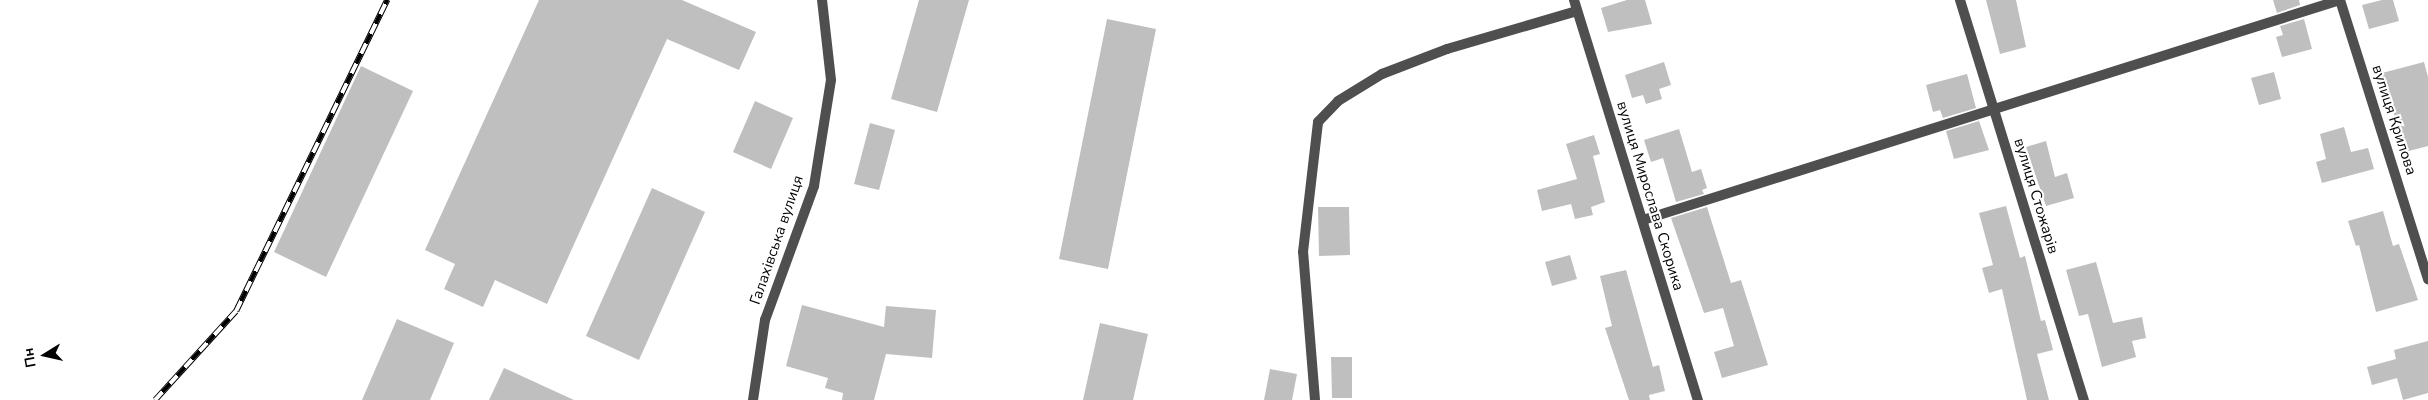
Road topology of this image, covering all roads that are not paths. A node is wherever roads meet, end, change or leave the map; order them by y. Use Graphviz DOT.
graph roads {
  1 [pos="822,0"];
  2 [pos="1574,0"];
  3 [pos="1960,0"];
  4 [pos="2340,0"];
  5 [pos="1577,11"];
  6 [pos="1993,109"];
  7 [pos="1642,220"];
  8 [pos="2428,279"];
  9 [pos="753,400"];
  10 [pos="1315,400"];
  11 [pos="1698,400"];
  12 [pos="2084,400"];
  1 -- 9 [label="street, Галахівська вулиця"];
  2 -- 5 [label="street, вулиця Мирослава Скорика"];
  3 -- 6 [label="street, вулиця Стожарів"];
  4 -- 6 [label="street"];
  4 -- 8 [label="street, вулиця Крилова"];
  5 -- 7 [label="street, вулиця Мирослава Скорика"];
  5 -- 10 [label="street"];
  6 -- 7 [label="street"];
  6 -- 12 [label="street, вулиця Стожарів"];
  7 -- 11 [label="street, вулиця Мирослава Скорика"];
}
